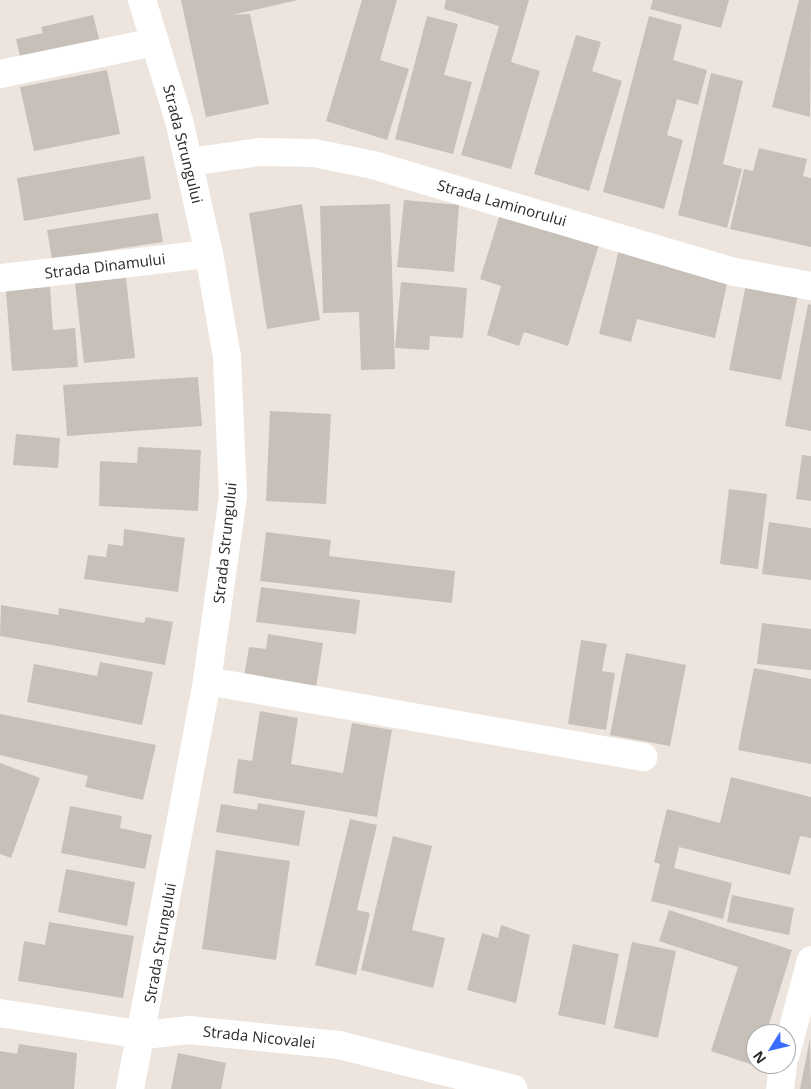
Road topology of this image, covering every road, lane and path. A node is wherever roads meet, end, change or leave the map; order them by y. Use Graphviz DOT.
graph roads {
  1 [pos="142,0"];
  2 [pos="156,42"];
  3 [pos="0,74"];
  4 [pos="189,162"];
  5 [pos="209,254"];
  6 [pos="0,278"];
  7 [pos="811,286"];
  8 [pos="207,681"];
  9 [pos="643,757"];
  10 [pos="811,960"];
  11 [pos="0,1012"];
  12 [pos="794,1024"];
  13 [pos="144,1035"];
  14 [pos="782,1074"];
  15 [pos="130,1089"];
  16 [pos="514,1089"];
  17 [pos="780,1089"];
  1 -- 2 [label="street, Strada Strungului"];
  2 -- 3 [label="street"];
  2 -- 4 [label="street, Strada Strungului"];
  4 -- 5 [label="street, Strada Strungului"];
  4 -- 7 [label="street, Strada Laminorului"];
  5 -- 6 [label="street, Strada Dinamului"];
  5 -- 8 [label="street, Strada Strungului"];
  8 -- 9 [label="street"];
  8 -- 13 [label="street, Strada Strungului"];
  10 -- 12 [label="street"];
  11 -- 13 [label="street, Strada Nicovalei"];
  13 -- 15 [label="street, Strada Strungului"];
  13 -- 16 [label="street, Strada Nicovalei"];
  14 -- 17 [label="street"];
}
